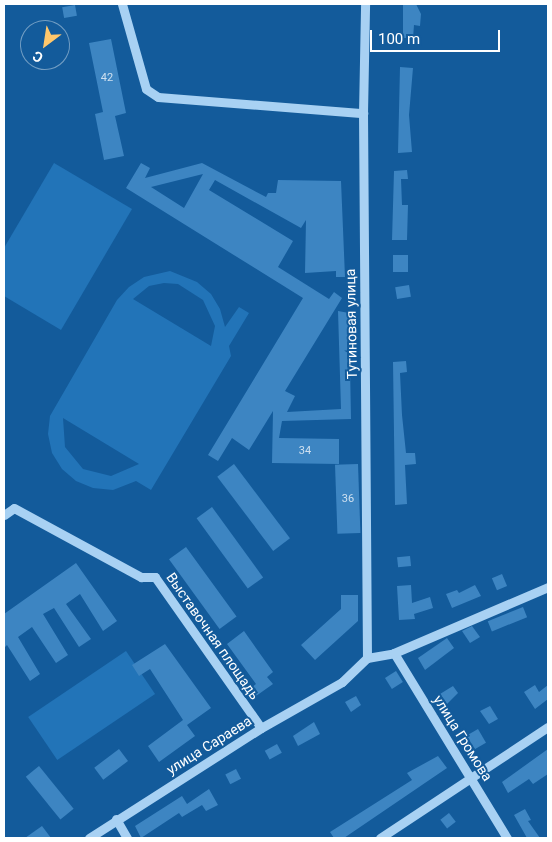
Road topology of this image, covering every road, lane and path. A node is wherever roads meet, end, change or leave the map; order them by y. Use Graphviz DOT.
graph roads {
  1 [pos="122,4"];
  2 [pos="365,4"];
  3 [pos="363,113"];
  4 [pos="4,502"];
  5 [pos="14,508"];
  6 [pos="4,515"];
  7 [pos="548,587"];
  8 [pos="394,653"];
  9 [pos="367,658"];
  10 [pos="548,727"];
  11 [pos="262,728"];
  12 [pos="472,776"];
  13 [pos="116,819"];
  14 [pos="89,838"];
  15 [pos="127,838"];
  16 [pos="380,838"];
  17 [pos="507,838"];
  1 -- 3 [label="street"];
  2 -- 3 [label="street, Тутиновая улица"];
  3 -- 9 [label="street, Тутиновая улица"];
  4 -- 5 [label="street"];
  5 -- 6 [label="street"];
  5 -- 11 [label="street, Выставочная площадь"];
  7 -- 8 [label="street"];
  8 -- 9 [label="street"];
  8 -- 12 [label="street, улица Громова"];
  9 -- 11 [label="street, улица Сараева"];
  10 -- 12 [label="street"];
  11 -- 13 [label="street, улица Сараева"];
  12 -- 16 [label="street"];
  12 -- 17 [label="street, улица Громова"];
  13 -- 14 [label="street, улица Сараева"];
  13 -- 15 [label="street"];
}
